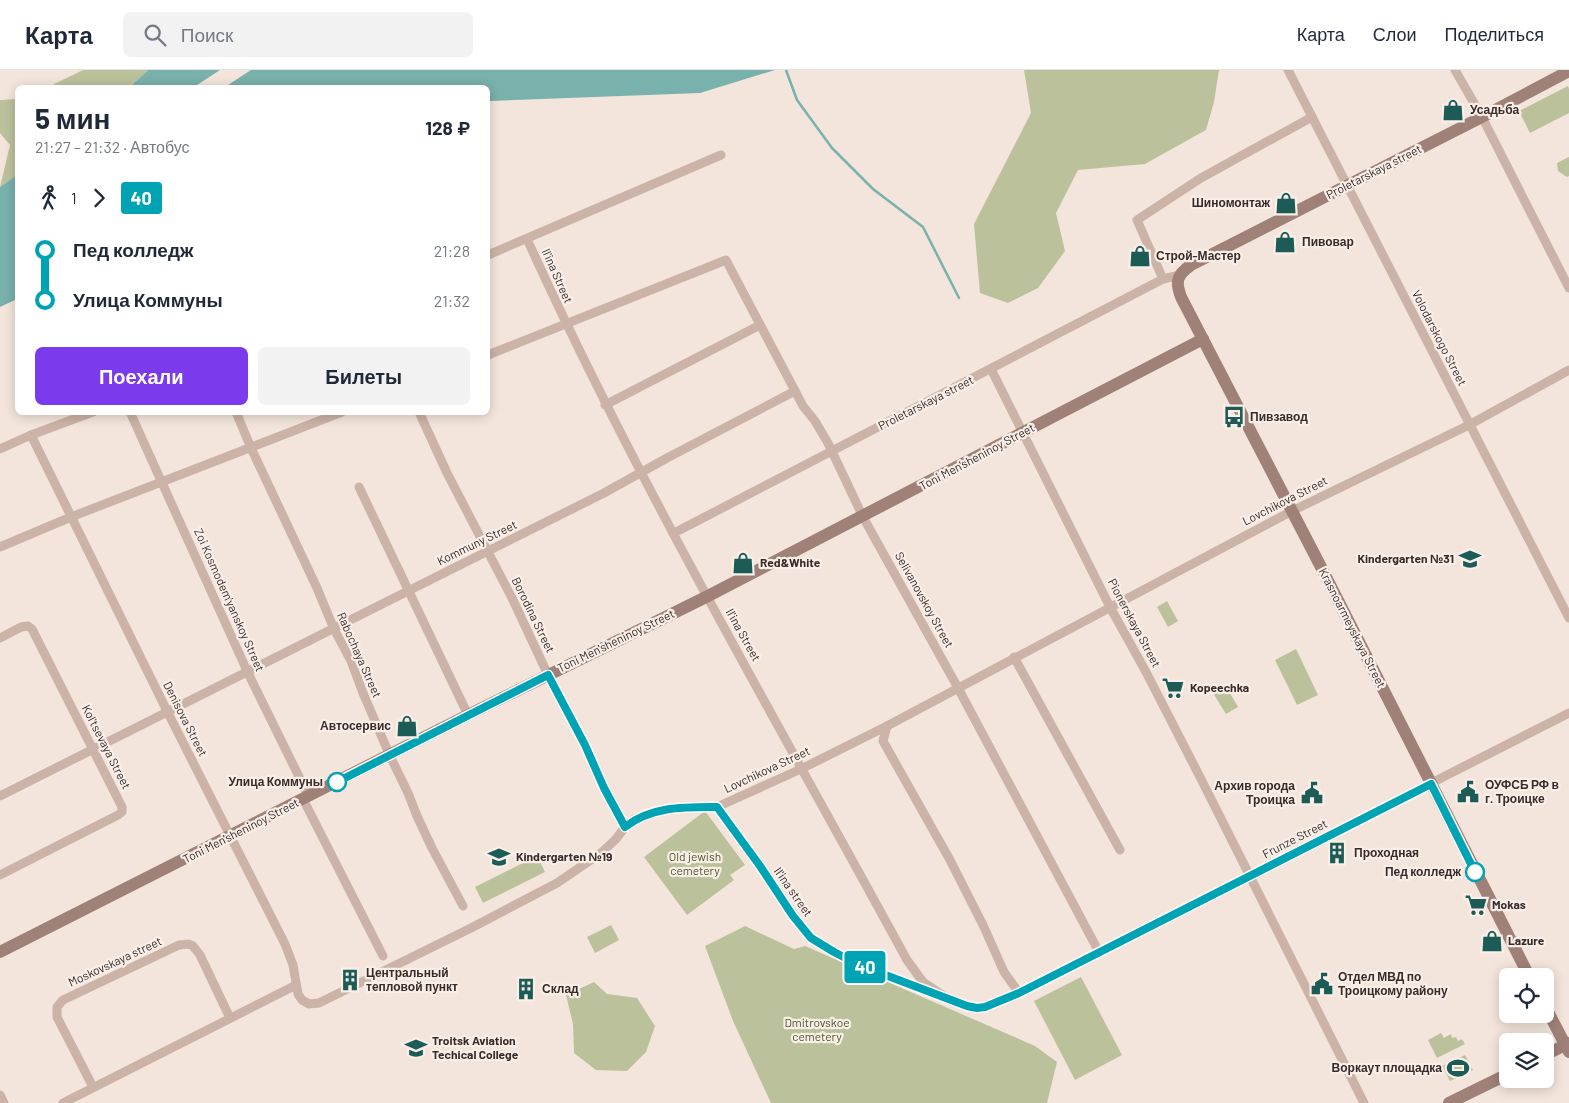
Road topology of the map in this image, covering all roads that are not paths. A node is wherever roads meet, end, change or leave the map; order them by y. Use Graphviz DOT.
graph roads {
  1 [pos="1288,70"];
  2 [pos="1455,70"];
  3 [pos="1569,71"];
  4 [pos="1312,117"];
  5 [pos="1482,117"];
  6 [pos="721,155"];
  7 [pos="1347,185"];
  8 [pos="527,239"];
  9 [pos="490,254"];
  10 [pos="1179,278"];
  11 [pos="1163,279"];
  12 [pos="1569,288"];
  13 [pos="565,324"];
  14 [pos="760,326"];
  15 [pos="1203,339"];
  16 [pos="490,354"];
  17 [pos="991,369"];
  18 [pos="1569,370"];
  19 [pos="795,391"];
  20 [pos="605,405"];
  21 [pos="86,415"];
  22 [pos="131,415"];
  23 [pos="237,415"];
  24 [pos="334,415"];
  25 [pos="420,415"];
  26 [pos="1469,425"];
  27 [pos="1023,432"];
  28 [pos="31,435"];
  29 [pos="251,448"];
  30 [pos="0,449"];
  31 [pos="832,452"];
  32 [pos="641,473"];
  33 [pos="162,482"];
  34 [pos="359,487"];
  35 [pos="1292,511"];
  36 [pos="70,517"];
  37 [pos="863,517"];
  38 [pos="674,533"];
  39 [pos="0,547"];
  40 [pos="488,552"];
  41 [pos="408,591"];
  42 [pos="708,596"];
  43 [pos="1110,607"];
  44 [pos="1569,618"];
  45 [pos="334,629"];
  46 [pos="0,638"];
  47 [pos="1014,657"];
  48 [pos="248,673"];
  49 [pos="548,675"];
  50 [pos="958,688"];
  51 [pos="168,713"];
  52 [pos="1569,713"];
  53 [pos="468,715"];
  54 [pos="887,726"];
  55 [pos="871,734"];
  56 [pos="883,741"];
  57 [pos="94,748"];
  58 [pos="390,756"];
  59 [pos="802,769"];
  60 [pos="1431,784"];
  61 [pos="0,796"];
  62 [pos="306,798"];
  63 [pos="717,807"];
  64 [pos="625,827"];
  65 [pos="231,836"];
  66 [pos="1120,850"];
  67 [pos="0,875"];
  68 [pos="1251,876"];
  69 [pos="463,906"];
  70 [pos="0,952"];
  71 [pos="1099,952"];
  72 [pos="383,956"];
  73 [pos="1525,968"];
  74 [pos="296,985"];
  75 [pos="1019,993"];
  76 [pos="953,1002"];
  77 [pos="319,1003"];
  78 [pos="977,1008"];
  79 [pos="230,1018"];
  80 [pos="1554,1022"];
  81 [pos="1568,1047"];
  82 [pos="1554,1052"];
  83 [pos="1499,1078"];
  84 [pos="93,1087"];
  85 [pos="0,1095"];
  86 [pos="4,1103"];
  87 [pos="62,1103"];
  88 [pos="1364,1103"];
  89 [pos="1449,1103"];
  1 -- 4 [label="street, Volodarskogo Street"];
  2 -- 5 [label="street"];
  3 -- 5 [label="street, Proletarskaya street"];
  4 -- 7 [label="street, Volodarskogo Street"];
  4 -- 11 [label="street"];
  5 -- 7 [label="street, Proletarskaya street"];
  5 -- 12 [label="street"];
  6 -- 8 [label="street"];
  7 -- 10 [label="street, Proletarskaya street"];
  7 -- 26 [label="street, Volodarskogo Street"];
  8 -- 9 [label="street"];
  8 -- 13 [label="street, Il'ina Street"];
  10 -- 11 [label="street, Proletarskaya street"];
  10 -- 15 [label="street, Krasnoarmeyskaya Street"];
  11 -- 17 [label="street, Proletarskaya street"];
  13 -- 14 [label="street, Selivanovskoy Street"];
  13 -- 16 [label="street"];
  13 -- 20 [label="street, Il'ina Street"];
  14 -- 19 [label="street, Selivanovskoy Street"];
  14 -- 20 [label="street"];
  15 -- 27 [label="street, Toni Men'sheninoy Street"];
  15 -- 35 [label="street, Krasnoarmeyskaya Street"];
  17 -- 27 [label="street, Pionerskaya Street"];
  17 -- 31 [label="street, Proletarskaya street"];
  18 -- 26 [label="street, Lovchikova Street"];
  19 -- 31 [label="street, Selivanovskoy Street"];
  19 -- 32 [label="street, Kommuny Street"];
  20 -- 32 [label="street, Il'ina Street"];
  21 -- 28 [label="street"];
  22 -- 33 [label="street, Zoi Kosmodem'yanskoy Street"];
  23 -- 29 [label="street, Rabochaya Street"];
  24 -- 29 [label="street"];
  25 -- 40 [label="street, Borodina Street"];
  26 -- 35 [label="street, Lovchikova Street"];
  26 -- 44 [label="street, Volodarskogo Street"];
  27 -- 37 [label="street, Toni Men'sheninoy Street"];
  27 -- 43 [label="street, Pionerskaya Street"];
  28 -- 30 [label="street"];
  28 -- 36 [label="street, Denisova Street"];
  29 -- 33 [label="street"];
  29 -- 45 [label="street, Rabochaya Street"];
  31 -- 37 [label="street, Selivanovskoy Street"];
  31 -- 38 [label="street, Proletarskaya street"];
  32 -- 38 [label="street, Il'ina Street"];
  32 -- 40 [label="street, Kommuny Street"];
  33 -- 36 [label="street"];
  33 -- 48 [label="street, Zoi Kosmodem'yanskoy Street"];
  34 -- 41 [label="street"];
  35 -- 43 [label="street, Lovchikova Street"];
  35 -- 60 [label="street, Krasnoarmeyskaya Street"];
  36 -- 39 [label="street"];
  36 -- 51 [label="street, Denisova Street"];
  37 -- 42 [label="street, Toni Men'sheninoy Street"];
  37 -- 50 [label="street, Selivanovskoy Street"];
  38 -- 42 [label="street, Il'ina Street"];
  40 -- 41 [label="street, Kommuny Street"];
  40 -- 49 [label="street, Borodina Street"];
  41 -- 45 [label="street, Kommuny Street"];
  41 -- 53 [label="street"];
  42 -- 49 [label="street, Toni Men'sheninoy Street"];
  42 -- 59 [label="street, Il'ina Street"];
  43 -- 47 [label="street, Lovchikova Street"];
  43 -- 68 [label="street, Pionerskaya Street"];
  45 -- 48 [label="street, Kommuny Street"];
  45 -- 58 [label="street, Rabochaya Street"];
  46 -- 57 [label="street, Kol'tsevaya Street"];
  47 -- 50 [label="street, Lovchikova Street"];
  47 -- 66 [label="street"];
  48 -- 51 [label="street, Kommuny Street"];
  48 -- 62 [label="street, Zoi Kosmodem'yanskoy Street"];
  49 -- 53 [label="street, Toni Men'sheninoy Street"];
  49 -- 64 [label="street, Borodina Street"];
  50 -- 54 [label="street, Lovchikova Street"];
  50 -- 71 [label="street, Selivanovskoy Street"];
  51 -- 57 [label="street, Kommuny Street"];
  51 -- 65 [label="street, Denisova Street"];
  52 -- 60 [label="street, Frunze Street"];
  53 -- 58 [label="street, Toni Men'sheninoy Street"];
  54 -- 55 [label="street, Lovchikova Street"];
  54 -- 56 [label="street"];
  55 -- 56 [label="street"];
  55 -- 59 [label="street, Lovchikova Street"];
  56 -- 75 [label="street"];
  57 -- 61 [label="street, Kommuny Street"];
  57 -- 67 [label="street, Kol'tsevaya Street"];
  58 -- 62 [label="street, Toni Men'sheninoy Street"];
  58 -- 69 [label="street, Rabochaya Street"];
  59 -- 63 [label="street, Lovchikova Street"];
  59 -- 76 [label="street, Il'ina Street"];
  60 -- 68 [label="street, Frunze Street"];
  60 -- 73 [label="street, Krasnoarmeyskaya Street"];
  62 -- 65 [label="street, Toni Men'sheninoy Street"];
  62 -- 72 [label="street"];
  63 -- 64 [label="street, Lovchikova Street"];
  63 -- 76 [label="street, Il'ina street"];
  64 -- 77 [label="street, Lovchikova Street"];
  65 -- 70 [label="street, Toni Men'sheninoy Street"];
  65 -- 74 [label="street, Denisova Street"];
  68 -- 71 [label="street, Frunze Street"];
  68 -- 88 [label="street, Pionerskaya Street"];
  71 -- 75 [label="street, Frunze Street"];
  74 -- 77 [label="street, Denisova Street"];
  74 -- 79 [label="street"];
  75 -- 78 [label="street, Frunze Street"];
  76 -- 78 [label="street, Il'ina Street"];
  79 -- 84 [label="street"];
  79 -- 84 [label="street, Moskovskaya street"];
  80 -- 81 [label="street"];
  81 -- 82 [label="street"];
  83 -- 89 [label="street"];
  84 -- 87 [label="street"];
  85 -- 86 [label="street"];
}
